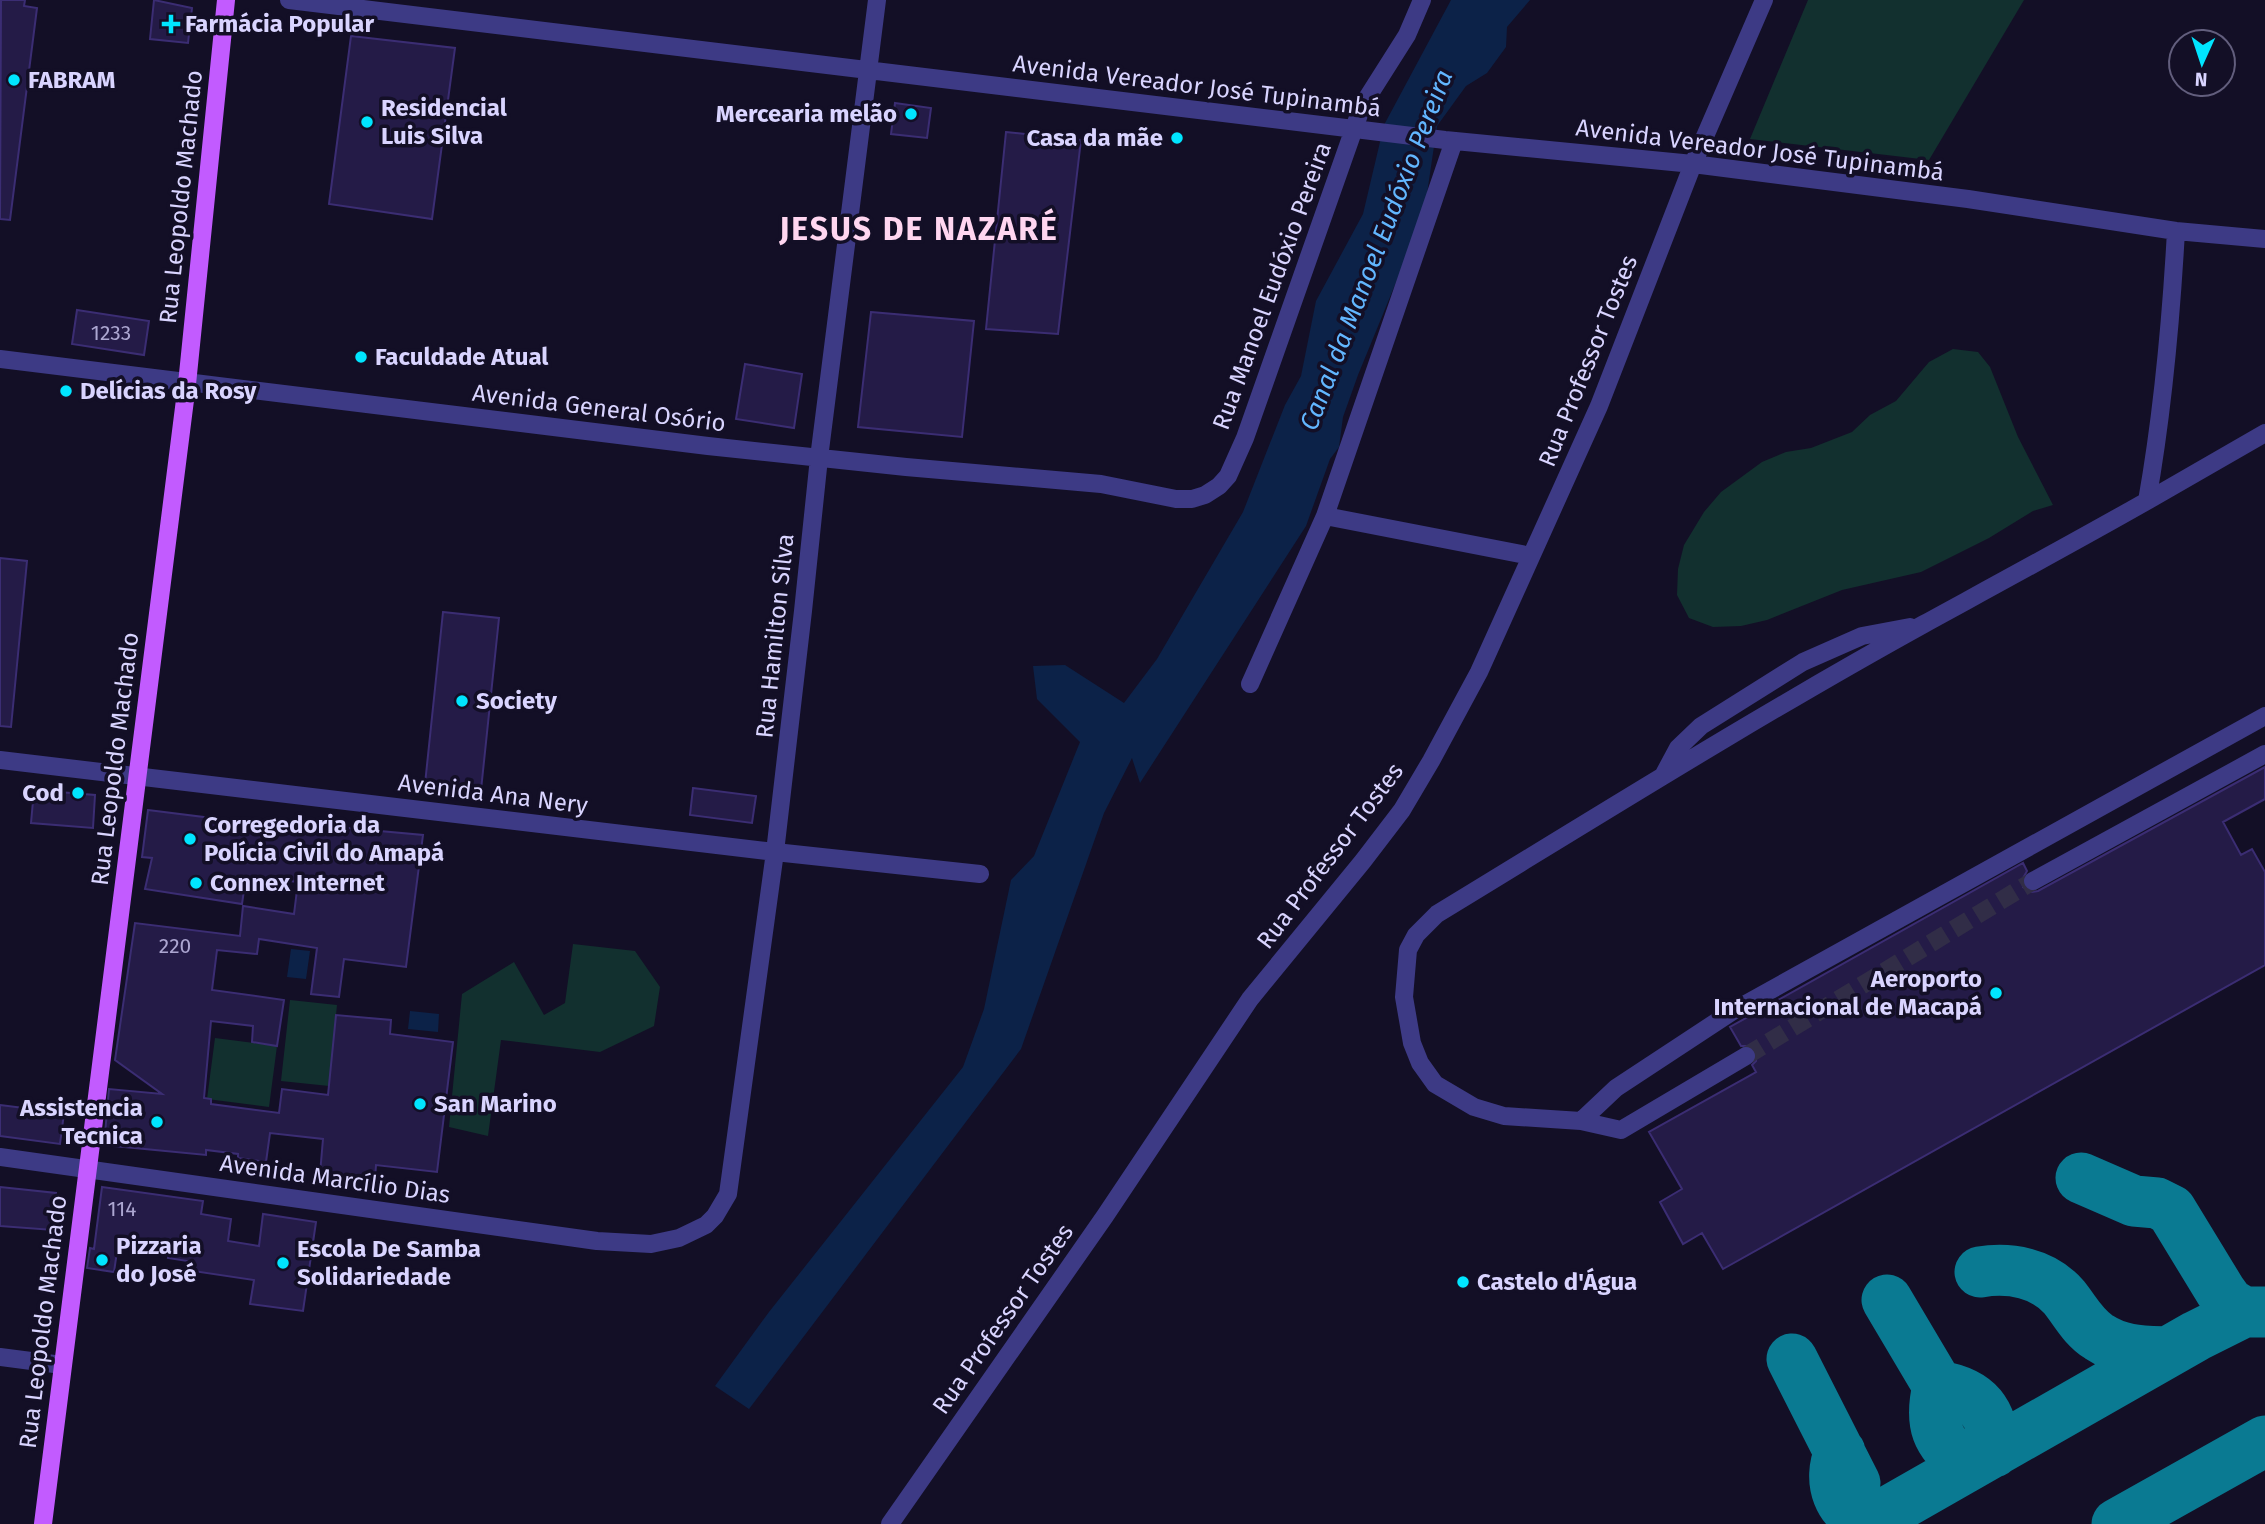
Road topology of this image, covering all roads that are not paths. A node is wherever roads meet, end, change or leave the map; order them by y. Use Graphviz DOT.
graph roads {
  1 [pos="226,0"];
  2 [pos="289,0"];
  3 [pos="877,0"];
  4 [pos="1422,0"];
  5 [pos="1764,0"];
  6 [pos="868,70"];
  7 [pos="1354,129"];
  8 [pos="1449,141"];
  9 [pos="1693,164"];
  10 [pos="2176,231"];
  11 [pos="2265,239"];
  12 [pos="0,359"];
  13 [pos="187,384"];
  14 [pos="2265,433"];
  15 [pos="819,458"];
  16 [pos="1192,499"];
  17 [pos="2147,501"];
  18 [pos="1325,516"];
  19 [pos="1531,556"];
  20 [pos="1924,624"];
  21 [pos="1250,684"];
  22 [pos="2265,716"];
  23 [pos="2265,754"];
  24 [pos="0,760"];
  25 [pos="137,776"];
  26 [pos="1663,776"];
  27 [pos="775,852"];
  28 [pos="980,874"];
  29 [pos="2033,881"];
  30 [pos="1746,1056"];
  31 [pos="1581,1121"];
  32 [pos="0,1157"];
  33 [pos="87,1169"];
  34 [pos="664,1242"];
  35 [pos="0,1357"];
  36 [pos="62,1365"];
  37 [pos="43,1524"];
  38 [pos="890,1524"];
  1 -- 13 [label="main road, Rua Leopoldo Machado"];
  2 -- 6 [label="street, Avenida Vereador José Tupinambá"];
  3 -- 6 [label="street, Rua Hamilton Silva"];
  4 -- 7 [label="street, Rua Manoel Eudóxio Pereira"];
  5 -- 9 [label="street, Rua Professor Tostes"];
  6 -- 7 [label="street, Avenida Vereador José Tupinambá"];
  6 -- 15 [label="street, Rua Hamilton Silva"];
  7 -- 8 [label="street, Avenida Vereador José Tupinambá"];
  7 -- 16 [label="street, Rua Manoel Eudóxio Pereira"];
  8 -- 9 [label="street, Avenida Vereador José Tupinambá"];
  8 -- 18 [label="street"];
  9 -- 10 [label="street, Avenida Vereador José Tupinambá"];
  9 -- 19 [label="street, Rua Professor Tostes"];
  10 -- 11 [label="street, Avenida Vereador José Tupinambá"];
  10 -- 17 [label="street"];
  12 -- 13 [label="street, Avenida General Osório"];
  13 -- 15 [label="street, Avenida General Osório"];
  13 -- 25 [label="main road, Rua Leopoldo Machado"];
  14 -- 17 [label="street"];
  15 -- 16 [label="street, Avenida General Osório"];
  15 -- 27 [label="street, Rua Hamilton Silva"];
  17 -- 20 [label="street"];
  18 -- 19 [label="street"];
  18 -- 21 [label="street"];
  19 -- 38 [label="street, Rua Professor Tostes"];
  20 -- 26 [label="street"];
  20 -- 26 [label="street"];
  22 -- 31 [label="street"];
  23 -- 29 [label="street"];
  24 -- 25 [label="street, Avenida Ana Nery"];
  25 -- 27 [label="street, Avenida Ana Nery"];
  25 -- 33 [label="main road, Rua Leopoldo Machado"];
  26 -- 31 [label="street"];
  27 -- 28 [label="street, Avenida Ana Nery"];
  27 -- 34 [label="street, Rua Hamilton Silva"];
  30 -- 31 [label="street"];
  32 -- 33 [label="street, Avenida Marcílio Dias"];
  33 -- 34 [label="street, Avenida Marcílio Dias"];
  33 -- 36 [label="main road, Rua Leopoldo Machado"];
  35 -- 36 [label="street"];
  36 -- 37 [label="main road, Rua Leopoldo Machado"];
}
